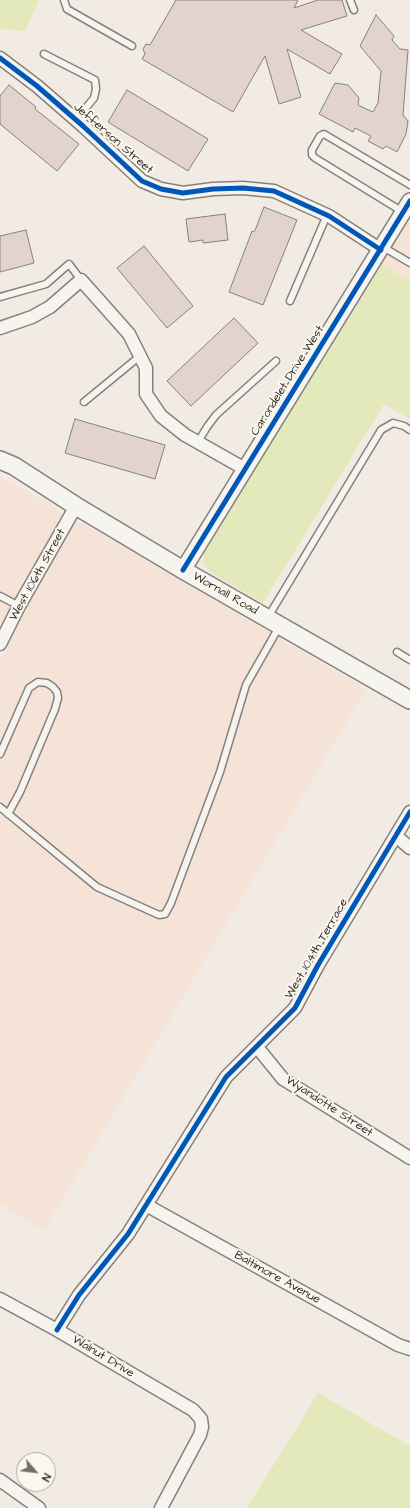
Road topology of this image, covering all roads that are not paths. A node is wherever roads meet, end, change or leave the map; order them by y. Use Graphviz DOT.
graph roads {
  1 [pos="64,0"];
  2 [pos="350,0"];
  3 [pos="354,10"];
  4 [pos="132,46"];
  5 [pos="44,54"];
  6 [pos="0,58"];
  7 [pos="76,120"];
  8 [pos="410,185"];
  9 [pos="407,207"];
  10 [pos="327,215"];
  11 [pos="382,248"];
  12 [pos="410,263"];
  13 [pos="81,280"];
  14 [pos="0,297"];
  15 [pos="290,301"];
  16 [pos="0,328"];
  17 [pos="140,356"];
  18 [pos="276,361"];
  19 [pos="84,402"];
  20 [pos="410,430"];
  21 [pos="198,442"];
  22 [pos="0,460"];
  23 [pos="245,470"];
  24 [pos="76,506"];
  25 [pos="183,570"];
  26 [pos="0,596"];
  27 [pos="19,606"];
  28 [pos="273,622"];
  29 [pos="0,644"];
  30 [pos="397,652"];
  31 [pos="410,660"];
  32 [pos="407,696"];
  33 [pos="0,754"];
  34 [pos="0,808"];
  35 [pos="410,812"];
  36 [pos="8,814"];
  37 [pos="396,836"];
  38 [pos="410,848"];
  39 [pos="257,1047"];
  40 [pos="410,1158"];
  41 [pos="146,1205"];
  42 [pos="0,1299"];
  43 [pos="57,1330"];
  44 [pos="410,1349"];
  45 [pos="0,1480"];
  46 [pos="39,1508"];
  47 [pos="161,1508"];
  1 -- 4 [label="lane"];
  2 -- 3 [label="lane"];
  5 -- 7 [label="lane"];
  6 -- 7 [label="street, Jefferson Street"];
  7 -- 10 [label="street, Jefferson Street"];
  8 -- 9 [label="lane"];
  9 -- 11 [label="street, Carondelet Drive West"];
  10 -- 11 [label="street, Jefferson Street"];
  10 -- 15 [label="lane"];
  11 -- 12 [label="lane"];
  11 -- 23 [label="street, Carondelet Drive West"];
  13 -- 14 [label="lane"];
  13 -- 16 [label="street"];
  13 -- 17 [label="street"];
  17 -- 19 [label="lane"];
  17 -- 21 [label="street"];
  18 -- 21 [label="lane"];
  20 -- 28 [label="lane"];
  21 -- 23 [label="street"];
  22 -- 24 [label="main road, Wornall Road"];
  23 -- 25 [label="street, Carondelet Drive West"];
  24 -- 25 [label="main road, Wornall Road"];
  24 -- 27 [label="street, West 106th Street"];
  25 -- 28 [label="main road, Wornall Road"];
  26 -- 27 [label="lane"];
  27 -- 29 [label="street, West 106th Street"];
  28 -- 32 [label="main road, Wornall Road"];
  28 -- 36 [label="lane"];
  30 -- 31 [label="lane"];
  33 -- 36 [label="lane"];
  34 -- 36 [label="lane"];
  35 -- 37 [label="street, West 104th Terrace"];
  37 -- 38 [label="street"];
  37 -- 39 [label="street, West 104th Terrace"];
  39 -- 40 [label="street, Wyandotte Street"];
  39 -- 41 [label="street, West 104th Terrace"];
  41 -- 43 [label="street, West 104th Terrace"];
  41 -- 44 [label="street, Baltimore Avenue"];
  42 -- 43 [label="street, Walnut Drive"];
  43 -- 47 [label="street, Walnut Drive"];
  45 -- 46 [label="street"];
}
